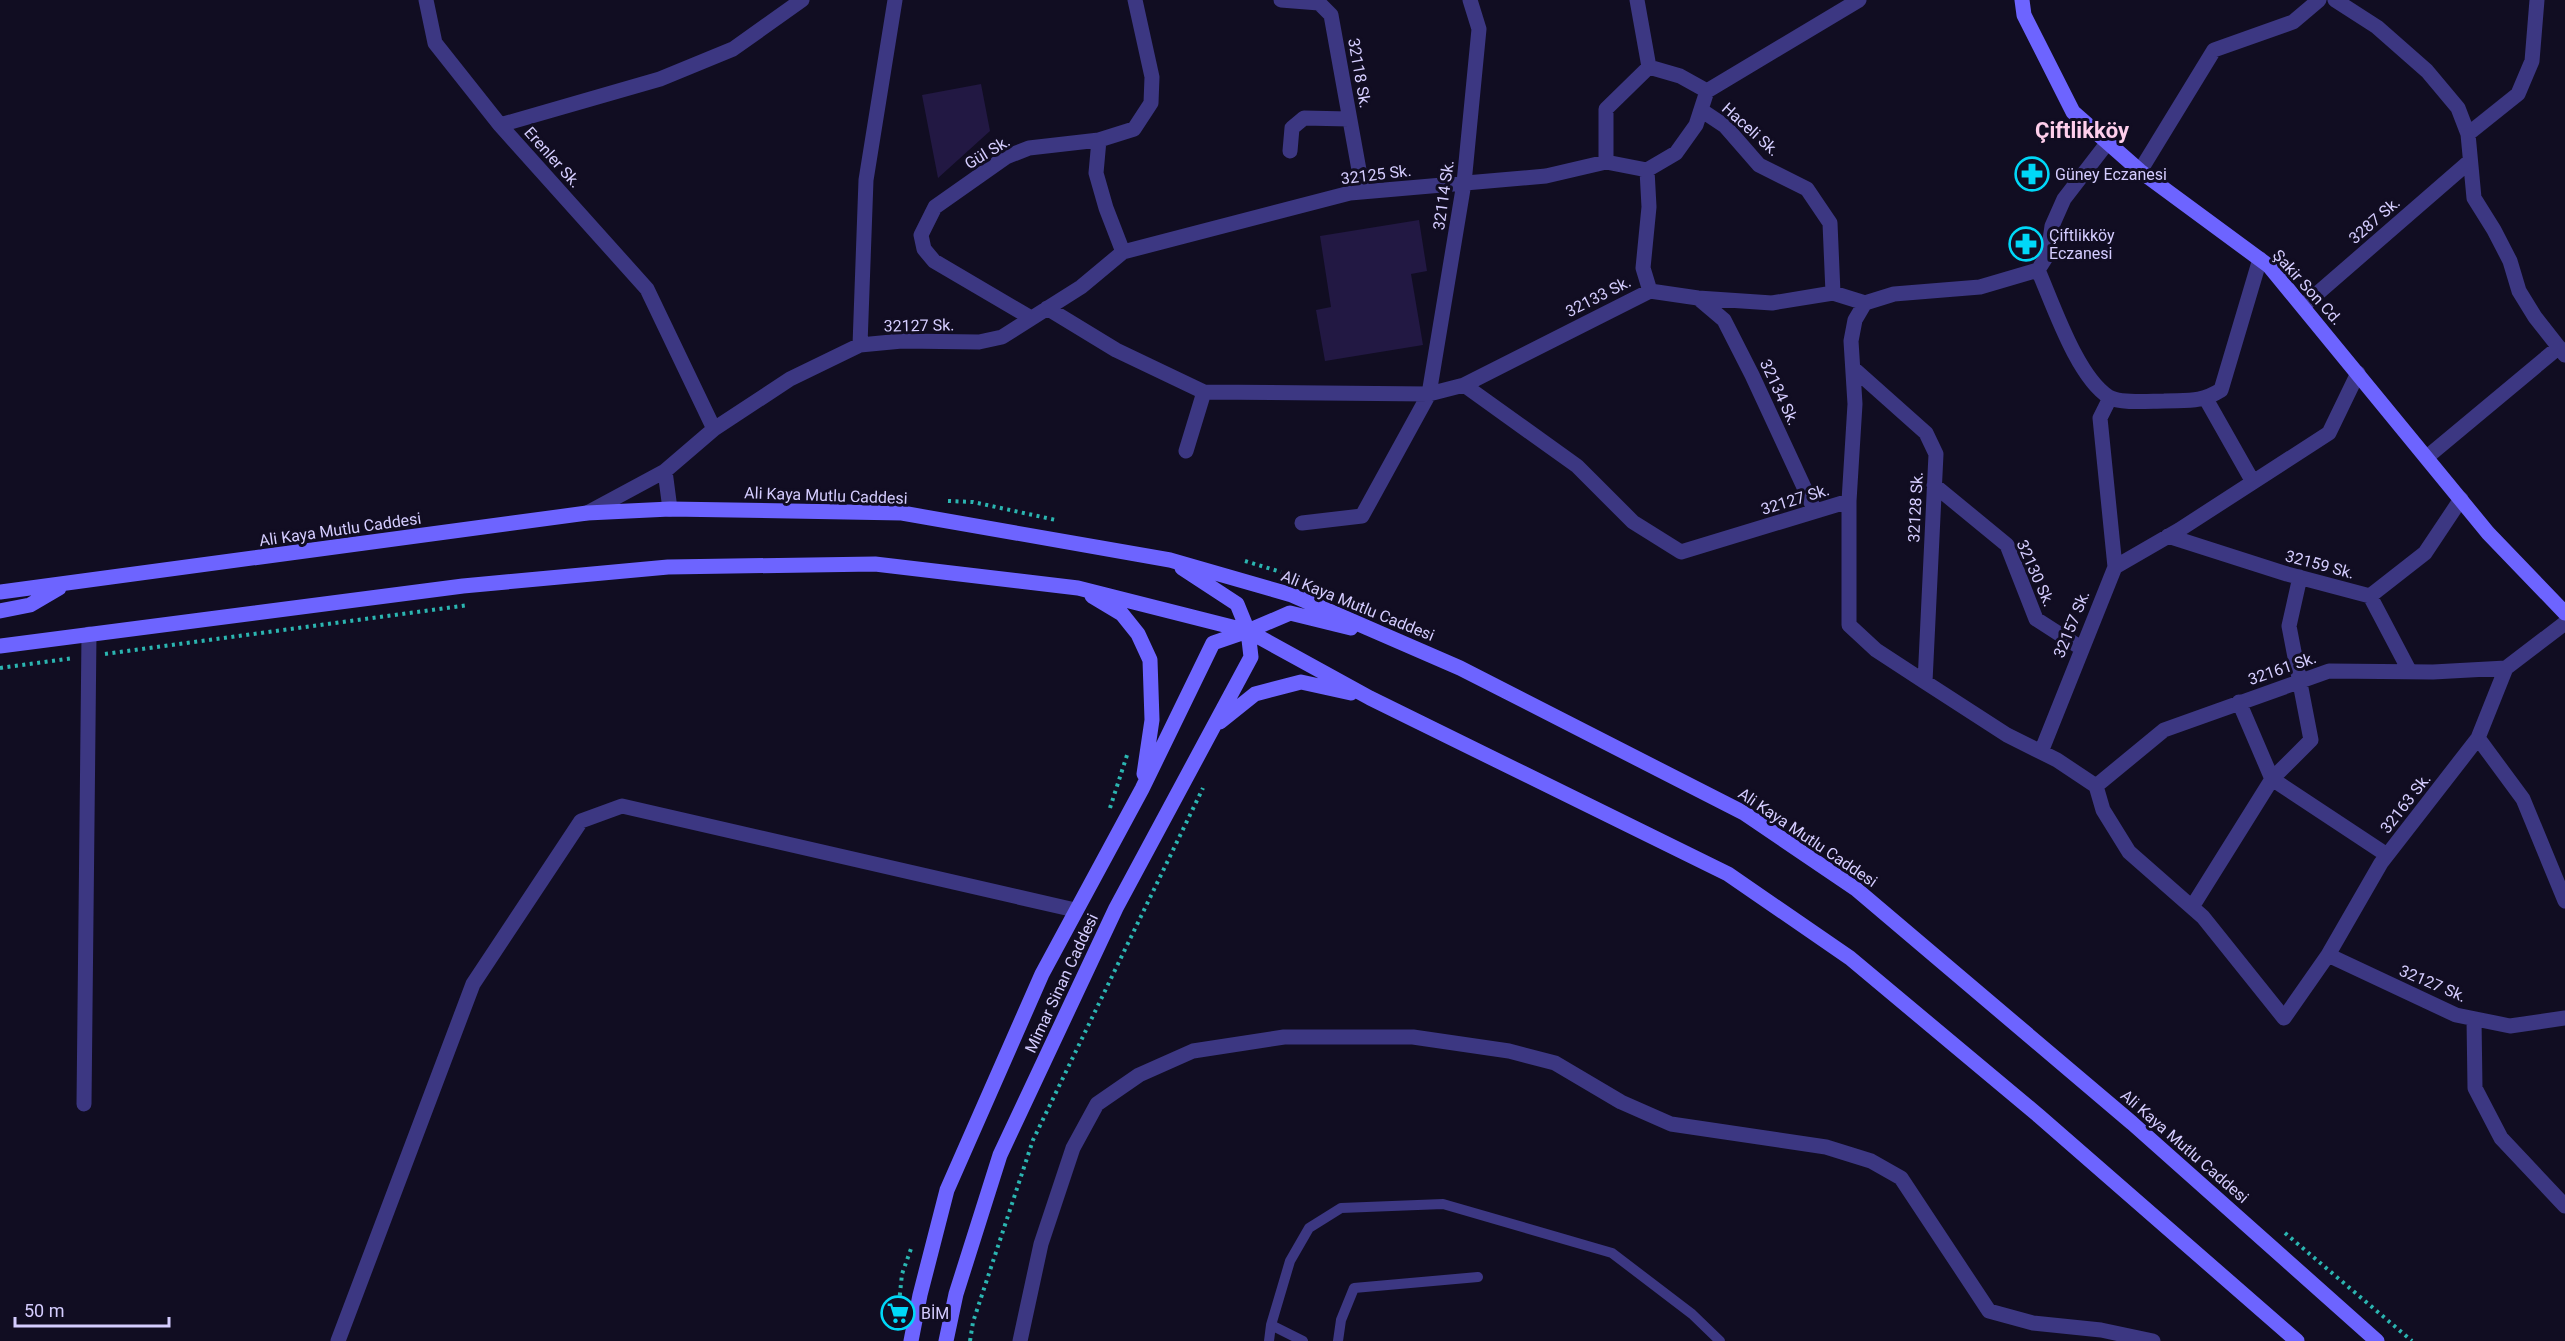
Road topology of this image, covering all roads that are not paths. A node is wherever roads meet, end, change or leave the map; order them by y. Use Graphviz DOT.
graph roads {
  1 [pos="426,0"];
  2 [pos="802,0"];
  3 [pos="895,0"];
  4 [pos="1135,0"];
  5 [pos="1281,0"];
  6 [pos="1470,0"];
  7 [pos="1637,0"];
  8 [pos="1859,0"];
  9 [pos="2022,0"];
  10 [pos="2319,0"];
  11 [pos="2335,0"];
  12 [pos="2537,0"];
  13 [pos="1649,67"];
  14 [pos="1707,91"];
  15 [pos="1701,110"];
  16 [pos="1349,119"];
  17 [pos="500,125"];
  18 [pos="2468,134"];
  19 [pos="1099,140"];
  20 [pos="2108,142"];
  21 [pos="1290,151"];
  22 [pos="2470,161"];
  23 [pos="1606,162"];
  24 [pos="1647,170"];
  25 [pos="2140,171"];
  26 [pos="1464,183"];
  27 [pos="1362,192"];
  28 [pos="1123,252"];
  29 [pos="2260,259"];
  30 [pos="2038,270"];
  31 [pos="1650,291"];
  32 [pos="1833,292"];
  33 [pos="1698,298"];
  34 [pos="1865,303"];
  35 [pos="2303,306"];
  36 [pos="1047,308"];
  37 [pos="1031,318"];
  38 [pos="860,345"];
  39 [pos="2562,351"];
  40 [pos="1853,368"];
  41 [pos="2358,373"];
  42 [pos="1464,385"];
  43 [pos="1204,392"];
  44 [pos="1429,394"];
  45 [pos="2110,398"];
  46 [pos="2206,399"];
  47 [pos="714,429"];
  48 [pos="1186,451"];
  49 [pos="2427,457"];
  50 [pos="665,471"];
  51 [pos="2253,482"];
  52 [pos="1934,485"];
  53 [pos="2461,500"];
  54 [pos="1849,501"];
  55 [pos="670,509"];
  56 [pos="1815,512"];
  57 [pos="587,513"];
  58 [pos="1302,523"];
  59 [pos="2168,536"];
  60 [pos="1170,560"];
  61 [pos="2115,567"];
  62 [pos="2300,577"];
  63 [pos="64,585"];
  64 [pos="1078,588"];
  65 [pos="0,592"];
  66 [pos="2370,596"];
  67 [pos="0,611"];
  68 [pos="2565,613"];
  69 [pos="2565,623"];
  70 [pos="1248,631"];
  71 [pos="89,634"];
  72 [pos="1397,640"];
  73 [pos="0,646"];
  74 [pos="2081,648"];
  75 [pos="2506,668"];
  76 [pos="2410,672"];
  77 [pos="2301,680"];
  78 [pos="1925,682"];
  79 [pos="1370,698"];
  80 [pos="2240,702"];
  81 [pos="1213,728"];
  82 [pos="2478,738"];
  83 [pos="2041,752"];
  84 [pos="2272,779"];
  85 [pos="2096,786"];
  86 [pos="1142,789"];
  87 [pos="2387,855"];
  88 [pos="2565,901"];
  89 [pos="2192,907"];
  90 [pos="1075,910"];
  91 [pos="2328,956"];
  92 [pos="2565,1018"];
  93 [pos="2474,1019"];
  94 [pos="84,1104"];
  95 [pos="2565,1206"];
  96 [pos="1478,1277"];
  97 [pos="1271,1325"];
  98 [pos="338,1341"];
  99 [pos="911,1341"];
  100 [pos="946,1341"];
  101 [pos="1020,1341"];
  102 [pos="1269,1341"];
  103 [pos="1304,1341"];
  104 [pos="1338,1341"];
  105 [pos="1720,1341"];
  106 [pos="2153,1341"];
  107 [pos="2297,1341"];
  108 [pos="2377,1341"];
  1 -- 17 [label="street"];
  2 -- 17 [label="street, Erenler Sk."];
  3 -- 38 [label="street"];
  4 -- 19 [label="street, Gül Sk."];
  5 -- 16 [label="street, 32118 Sk."];
  6 -- 26 [label="street, 32114 Sk."];
  7 -- 13 [label="street"];
  8 -- 14 [label="street"];
  9 -- 20 [label="main road, Şakir Son Cd."];
  10 -- 25 [label="street"];
  11 -- 18 [label="street"];
  12 -- 18 [label="street"];
  13 -- 14 [label="street"];
  13 -- 23 [label="street"];
  14 -- 15 [label="street"];
  15 -- 24 [label="street"];
  15 -- 32 [label="street, Haceli Sk."];
  16 -- 21 [label="street"];
  16 -- 27 [label="street, 32118 Sk."];
  17 -- 47 [label="street, Erenler Sk."];
  18 -- 22 [label="street"];
  19 -- 28 [label="street"];
  19 -- 37 [label="street, Gül Sk."];
  20 -- 25 [label="main road, Şakir Son Cd."];
  20 -- 30 [label="street"];
  22 -- 35 [label="street, 3287 Sk."];
  22 -- 39 [label="street"];
  23 -- 24 [label="street, 32125 Sk."];
  23 -- 26 [label="street, 32125 Sk."];
  24 -- 31 [label="street"];
  25 -- 29 [label="main road, Şakir Son Cd."];
  26 -- 27 [label="street, 32125 Sk."];
  26 -- 44 [label="street, 32114 Sk."];
  27 -- 28 [label="street, 32125 Sk."];
  28 -- 36 [label="street, 32125 Sk."];
  29 -- 35 [label="main road, Şakir Son Cd."];
  29 -- 46 [label="street"];
  30 -- 34 [label="street"];
  30 -- 45 [label="street"];
  31 -- 33 [label="street, 32133 Sk."];
  31 -- 42 [label="street, 32133 Sk."];
  32 -- 33 [label="street, 32133 Sk."];
  32 -- 34 [label="street, 32133 Sk."];
  33 -- 56 [label="street, 32134 Sk."];
  34 -- 40 [label="street"];
  35 -- 41 [label="main road, Şakir Son Cd."];
  36 -- 37 [label="street, 32127 Sk."];
  36 -- 43 [label="street"];
  37 -- 38 [label="street, 32127 Sk."];
  38 -- 47 [label="street, 32127 Sk."];
  39 -- 49 [label="street"];
  40 -- 52 [label="street, 32128 Sk."];
  40 -- 54 [label="street"];
  41 -- 49 [label="main road, Şakir Son Cd."];
  41 -- 51 [label="street"];
  42 -- 44 [label="street, 32133 Sk."];
  42 -- 56 [label="street, 32127 Sk."];
  43 -- 44 [label="street"];
  43 -- 48 [label="street"];
  44 -- 58 [label="street, 32114 Sk."];
  45 -- 46 [label="street"];
  45 -- 61 [label="street"];
  46 -- 51 [label="street"];
  47 -- 50 [label="street, 32127 Sk."];
  49 -- 53 [label="main road, Şakir Son Cd."];
  50 -- 55 [label="street"];
  50 -- 57 [label="street, 32127 Sk."];
  51 -- 59 [label="street"];
  52 -- 74 [label="street, 32130 Sk."];
  52 -- 78 [label="street, 32128 Sk."];
  53 -- 66 [label="street, 32159 Sk."];
  53 -- 68 [label="main road, Şakir Son Cd."];
  54 -- 56 [label="street, 32127 Sk."];
  54 -- 78 [label="street, 32127 Sk."];
  55 -- 57 [label="main road, Ali Kaya Mutlu Caddesi"];
  55 -- 60 [label="main road, Ali Kaya Mutlu Caddesi"];
  57 -- 63 [label="main road, Ali Kaya Mutlu Caddesi"];
  59 -- 61 [label="street"];
  59 -- 62 [label="street, 32159 Sk."];
  60 -- 70 [label="main road"];
  60 -- 72 [label="main road, Ali Kaya Mutlu Caddesi"];
  61 -- 74 [label="street, 32157 Sk."];
  62 -- 66 [label="street, 32159 Sk."];
  62 -- 77 [label="street"];
  63 -- 65 [label="main road, Ali Kaya Mutlu Caddesi"];
  63 -- 67 [label="main road"];
  64 -- 70 [label="main road"];
  64 -- 71 [label="main road"];
  64 -- 86 [label="main road"];
  66 -- 76 [label="street"];
  69 -- 75 [label="street"];
  70 -- 72 [label="main road, Mimar Sinan Caddesi"];
  70 -- 79 [label="main road"];
  70 -- 81 [label="main road, Mimar Sinan Caddesi"];
  70 -- 86 [label="main road, Mimar Sinan Caddesi"];
  71 -- 73 [label="main road"];
  71 -- 94 [label="street"];
  72 -- 108 [label="main road, Ali Kaya Mutlu Caddesi"];
  74 -- 83 [label="street, 32157 Sk."];
  75 -- 76 [label="street, 32161 Sk."];
  75 -- 82 [label="street, 32163 Sk."];
  76 -- 77 [label="street, 32161 Sk."];
  77 -- 80 [label="street, 32161 Sk."];
  77 -- 84 [label="street"];
  78 -- 83 [label="street, 32127 Sk."];
  79 -- 81 [label="main road"];
  79 -- 107 [label="main road"];
  80 -- 84 [label="street"];
  80 -- 85 [label="street, 32161 Sk."];
  81 -- 100 [label="main road, Mimar Sinan Caddesi"];
  82 -- 87 [label="street, 32163 Sk."];
  82 -- 88 [label="street"];
  83 -- 85 [label="street, 32127 Sk."];
  84 -- 87 [label="street"];
  84 -- 89 [label="street"];
  85 -- 89 [label="street"];
  86 -- 90 [label="main road, Mimar Sinan Caddesi"];
  87 -- 91 [label="street, 32163 Sk."];
  89 -- 91 [label="street, 32163 Sk."];
  90 -- 98 [label="street"];
  90 -- 99 [label="main road, Mimar Sinan Caddesi"];
  91 -- 93 [label="street, 32127 Sk."];
  92 -- 93 [label="street, 32127 Sk."];
  93 -- 95 [label="street"];
  96 -- 104 [label="lane"];
  97 -- 102 [label="lane"];
  97 -- 103 [label="lane"];
  97 -- 105 [label="lane"];
  101 -- 106 [label="street"];
}
